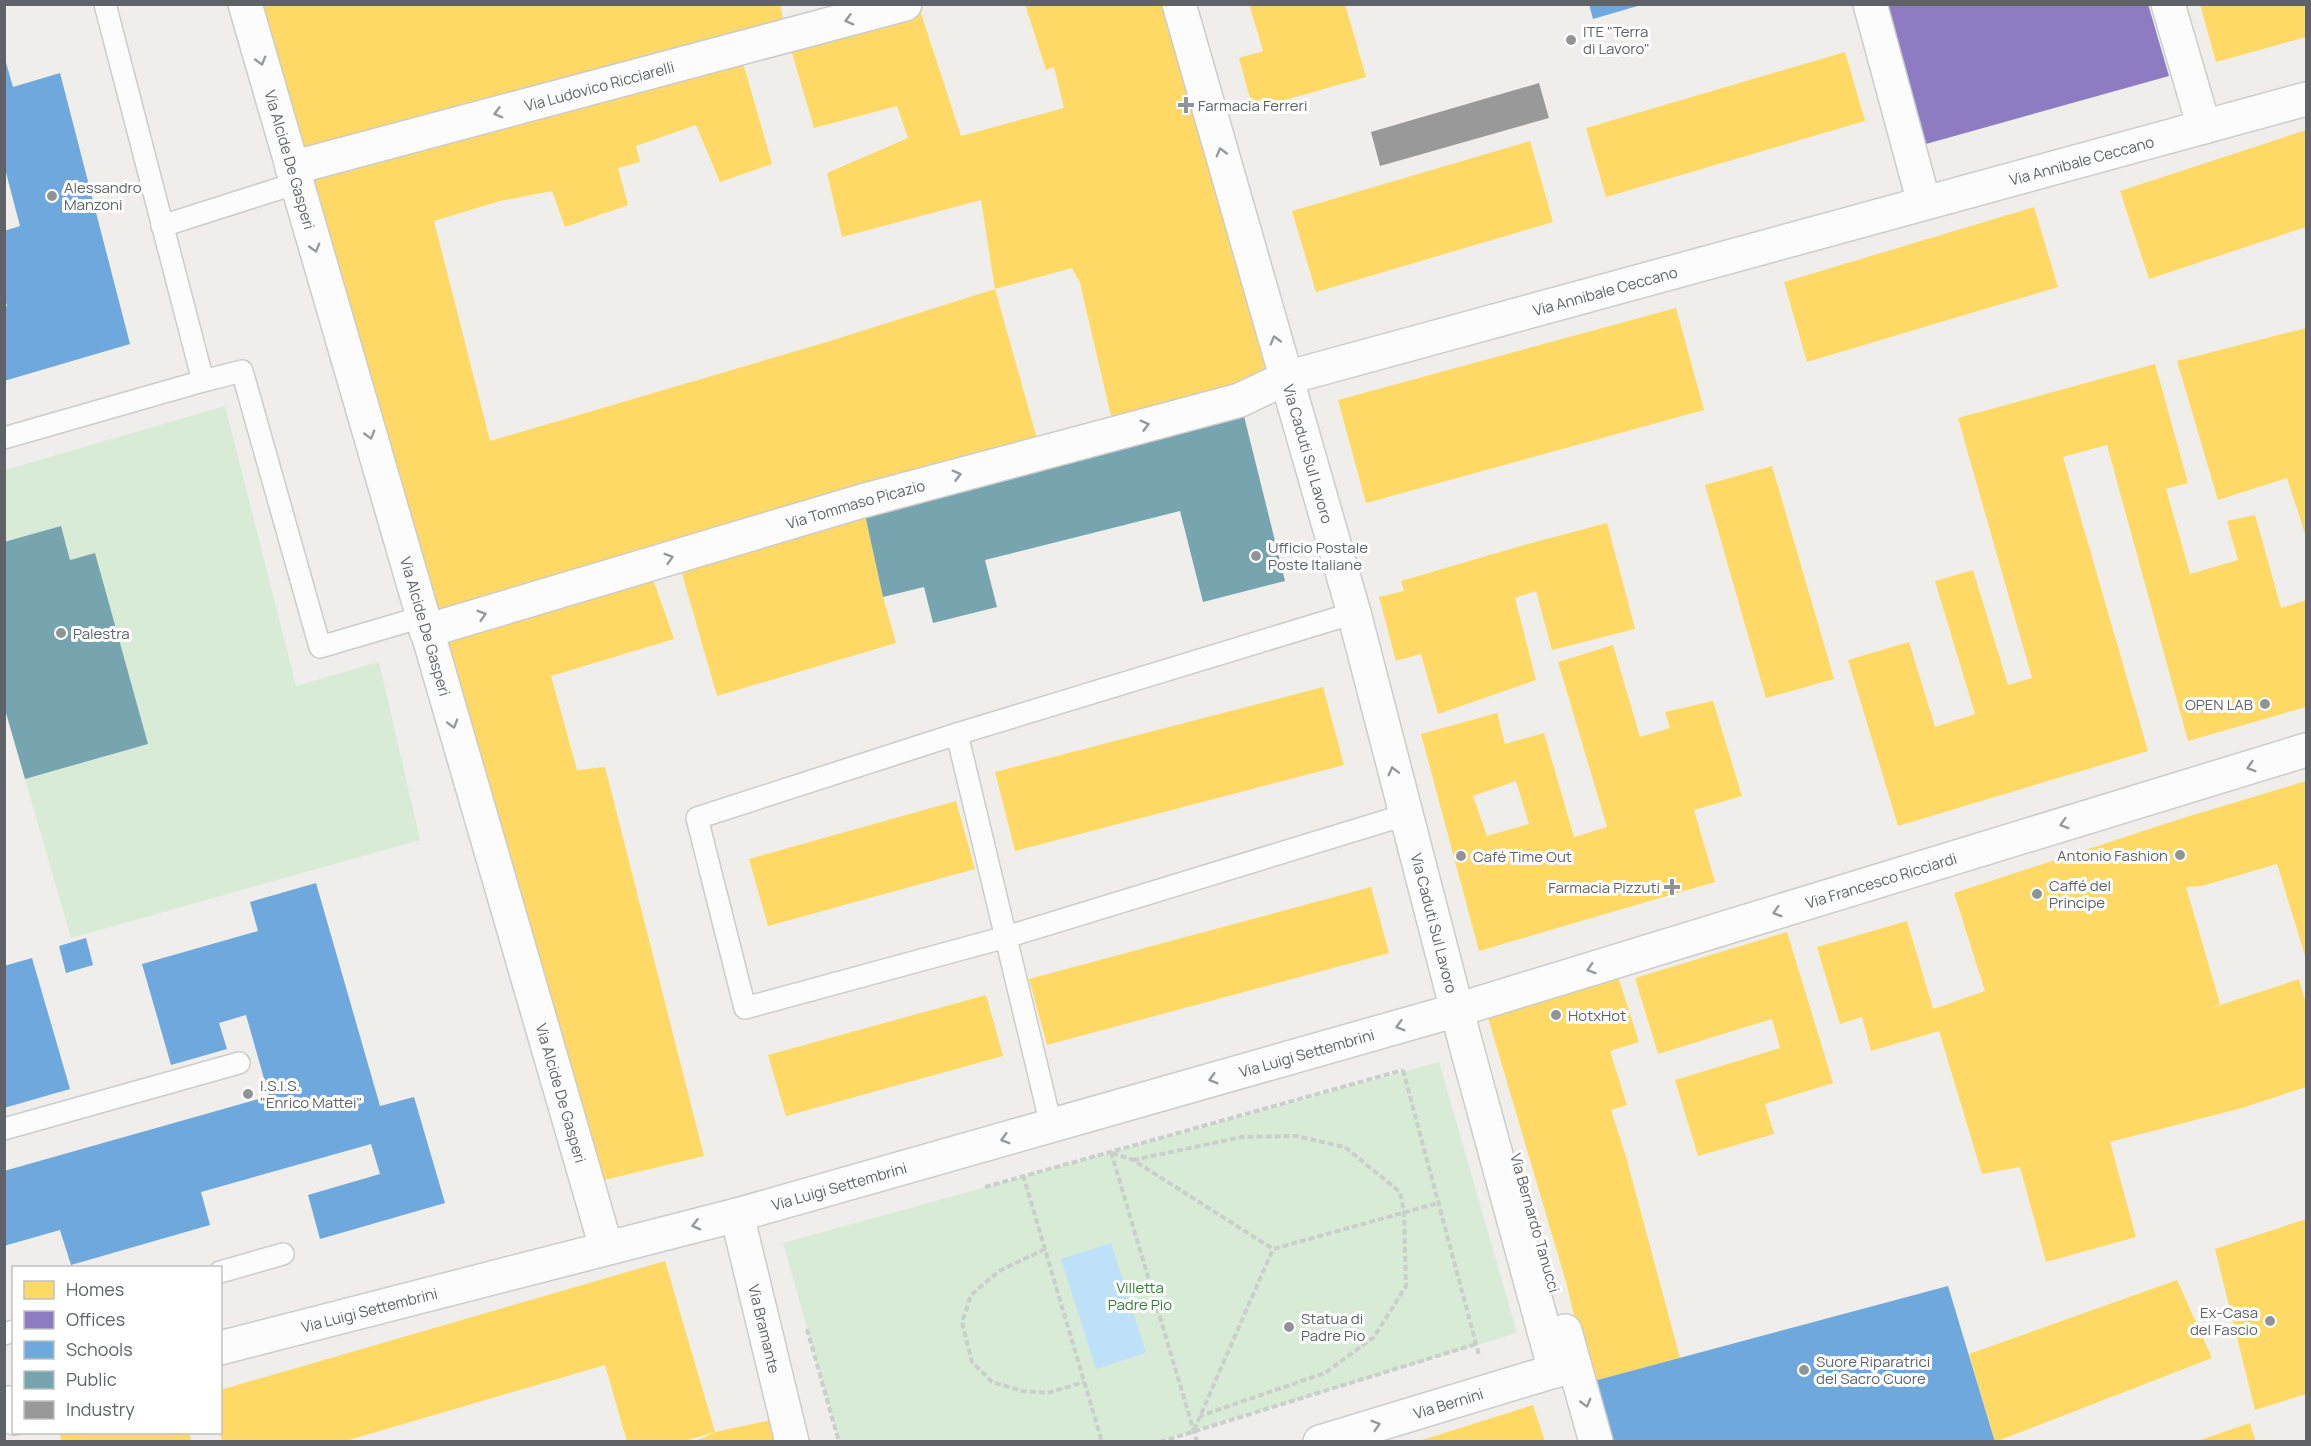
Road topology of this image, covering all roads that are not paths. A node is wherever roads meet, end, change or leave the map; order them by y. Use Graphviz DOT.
graph roads {
  1 [pos="105,4"];
  2 [pos="245,4"];
  3 [pos="905,4"];
  4 [pos="1179,4"];
  5 [pos="1870,4"];
  6 [pos="2168,4"];
  7 [pos="2307,99"];
  8 [pos="2204,127"];
  9 [pos="294,176"];
  10 [pos="1924,203"];
  11 [pos="162,226"];
  12 [pos="1286,378"];
  13 [pos="203,381"];
  14 [pos="4,438"];
  15 [pos="1353,613"];
  16 [pos="424,624"];
  17 [pos="957,734"];
  18 [pos="2307,750"];
  19 [pos="1405,815"];
  20 [pos="1006,937"];
  21 [pos="1466,1007"];
  22 [pos="239,1063"];
  23 [pos="1051,1125"];
  24 [pos="4,1129"];
  25 [pos="737,1215"];
  26 [pos="606,1247"];
  27 [pos="283,1254"];
  28 [pos="222,1271"];
  29 [pos="222,1347"];
  30 [pos="1565,1368"];
  31 [pos="792,1442"];
  32 [pos="1320,1442"];
  33 [pos="1596,1442"];
  1 -- 11 [label="lane"];
  2 -- 9 [label="street, Via Alcide De Gasperi, one-way"];
  3 -- 9 [label="street, Via Ludovico Ricciarelli, one-way"];
  12 -- 4 [label="street, Via Caduti Sul Lavoro, one-way"];
  5 -- 10 [label="street"];
  6 -- 8 [label="street"];
  7 -- 8 [label="street, Via Annibale Ceccano"];
  8 -- 10 [label="street, Via Annibale Ceccano"];
  9 -- 11 [label="lane"];
  9 -- 16 [label="street, Via Alcide De Gasperi, one-way"];
  10 -- 12 [label="street, Via Annibale Ceccano"];
  11 -- 13 [label="lane"];
  12 -- 15 [label="street, Via Caduti Sul Lavoro"];
  16 -- 12 [label="street, Via Tommaso Picazio, one-way"];
  13 -- 14 [label="lane"];
  13 -- 16 [label="lane"];
  15 -- 17 [label="lane"];
  19 -- 15 [label="street, Via Caduti Sul Lavoro, one-way"];
  16 -- 26 [label="street, Via Alcide De Gasperi, one-way"];
  17 -- 20 [label="lane"];
  17 -- 20 [label="lane"];
  18 -- 21 [label="street, Via Francesco Ricciardi, one-way"];
  19 -- 20 [label="lane"];
  19 -- 21 [label="street, Via Caduti Sul Lavoro"];
  20 -- 23 [label="lane"];
  21 -- 23 [label="street, Via Luigi Settembrini, one-way"];
  21 -- 30 [label="street, Via Bernardo Tanucci"];
  22 -- 24 [label="lane"];
  23 -- 25 [label="street, Via Luigi Settembrini, one-way"];
  25 -- 26 [label="street, Via Luigi Settembrini, one-way"];
  25 -- 31 [label="street, Via Bramante"];
  26 -- 29 [label="street, Via Luigi Settembrini"];
  27 -- 28 [label="lane"];
  32 -- 30 [label="street, Via Bernini, one-way"];
  30 -- 33 [label="street, Via Bernardo Tanucci, one-way"];
}
